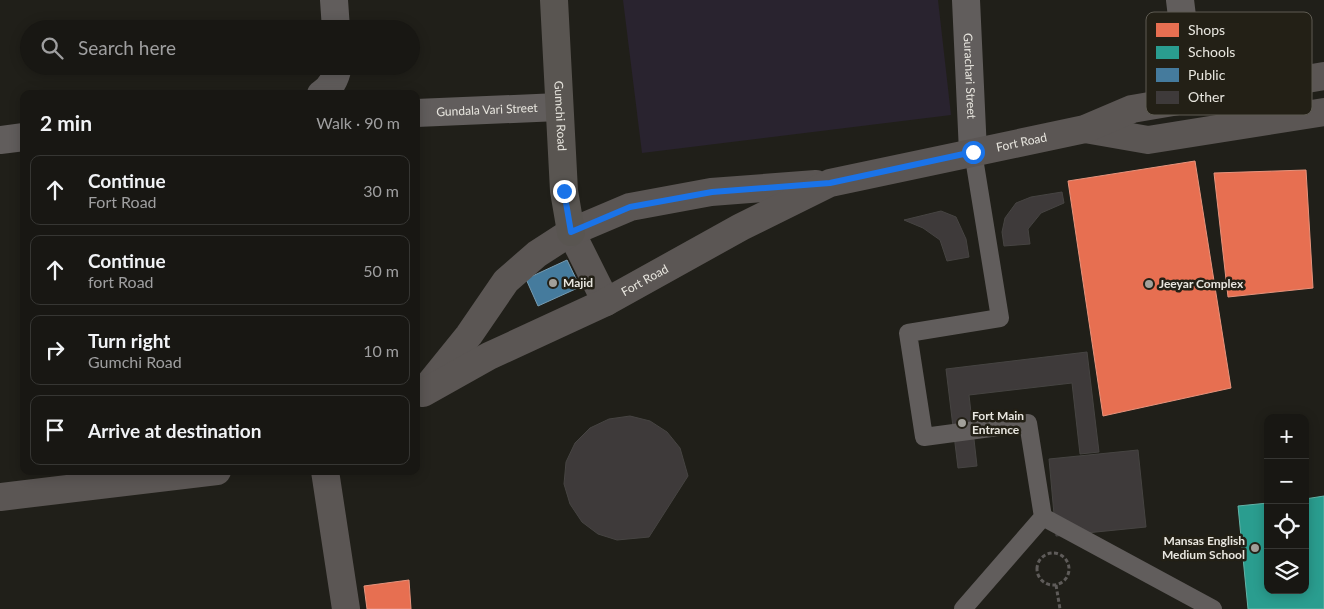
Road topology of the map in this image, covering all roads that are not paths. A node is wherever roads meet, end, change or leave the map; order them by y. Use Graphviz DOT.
graph roads {
  1 [pos="334,0"];
  2 [pos="554,0"];
  3 [pos="966,0"];
  4 [pos="335,20"];
  5 [pos="559,107"];
  6 [pos="1146,107"];
  7 [pos="420,113"];
  8 [pos="1305,115"];
  9 [pos="1085,129"];
  10 [pos="20,138"];
  11 [pos="0,140"];
  12 [pos="973,152"];
  13 [pos="830,183"];
  14 [pos="571,232"];
  15 [pos="606,302"];
  16 [pos="420,396"];
  17 [pos="184,475"];
  18 [pos="326,475"];
  19 [pos="0,497"];
  20 [pos="1043,517"];
  21 [pos="346,609"];
  22 [pos="963,609"];
  23 [pos="1213,609"];
  1 -- 4 [label="street"];
  2 -- 5 [label="main road, Gumchi Road"];
  3 -- 12 [label="street, Gurachari Street"];
  5 -- 7 [label="street, Gundala Vari Street"];
  5 -- 14 [label="main road, Gumchi Road"];
  6 -- 9 [label="street, Fort Road"];
  8 -- 9 [label="street, Fort Road"];
  9 -- 12 [label="street, Fort Road"];
  10 -- 11 [label="street"];
  12 -- 13 [label="street, Fort Road"];
  12 -- 20 [label="lane"];
  13 -- 14 [label="street"];
  13 -- 15 [label="street, Fort Road"];
  14 -- 15 [label="street"];
  14 -- 16 [label="street, Fort Road"];
  15 -- 16 [label="street, Fort Road"];
  17 -- 19 [label="street"];
  18 -- 21 [label="street"];
  20 -- 22 [label="lane"];
  20 -- 23 [label="lane"];
}
